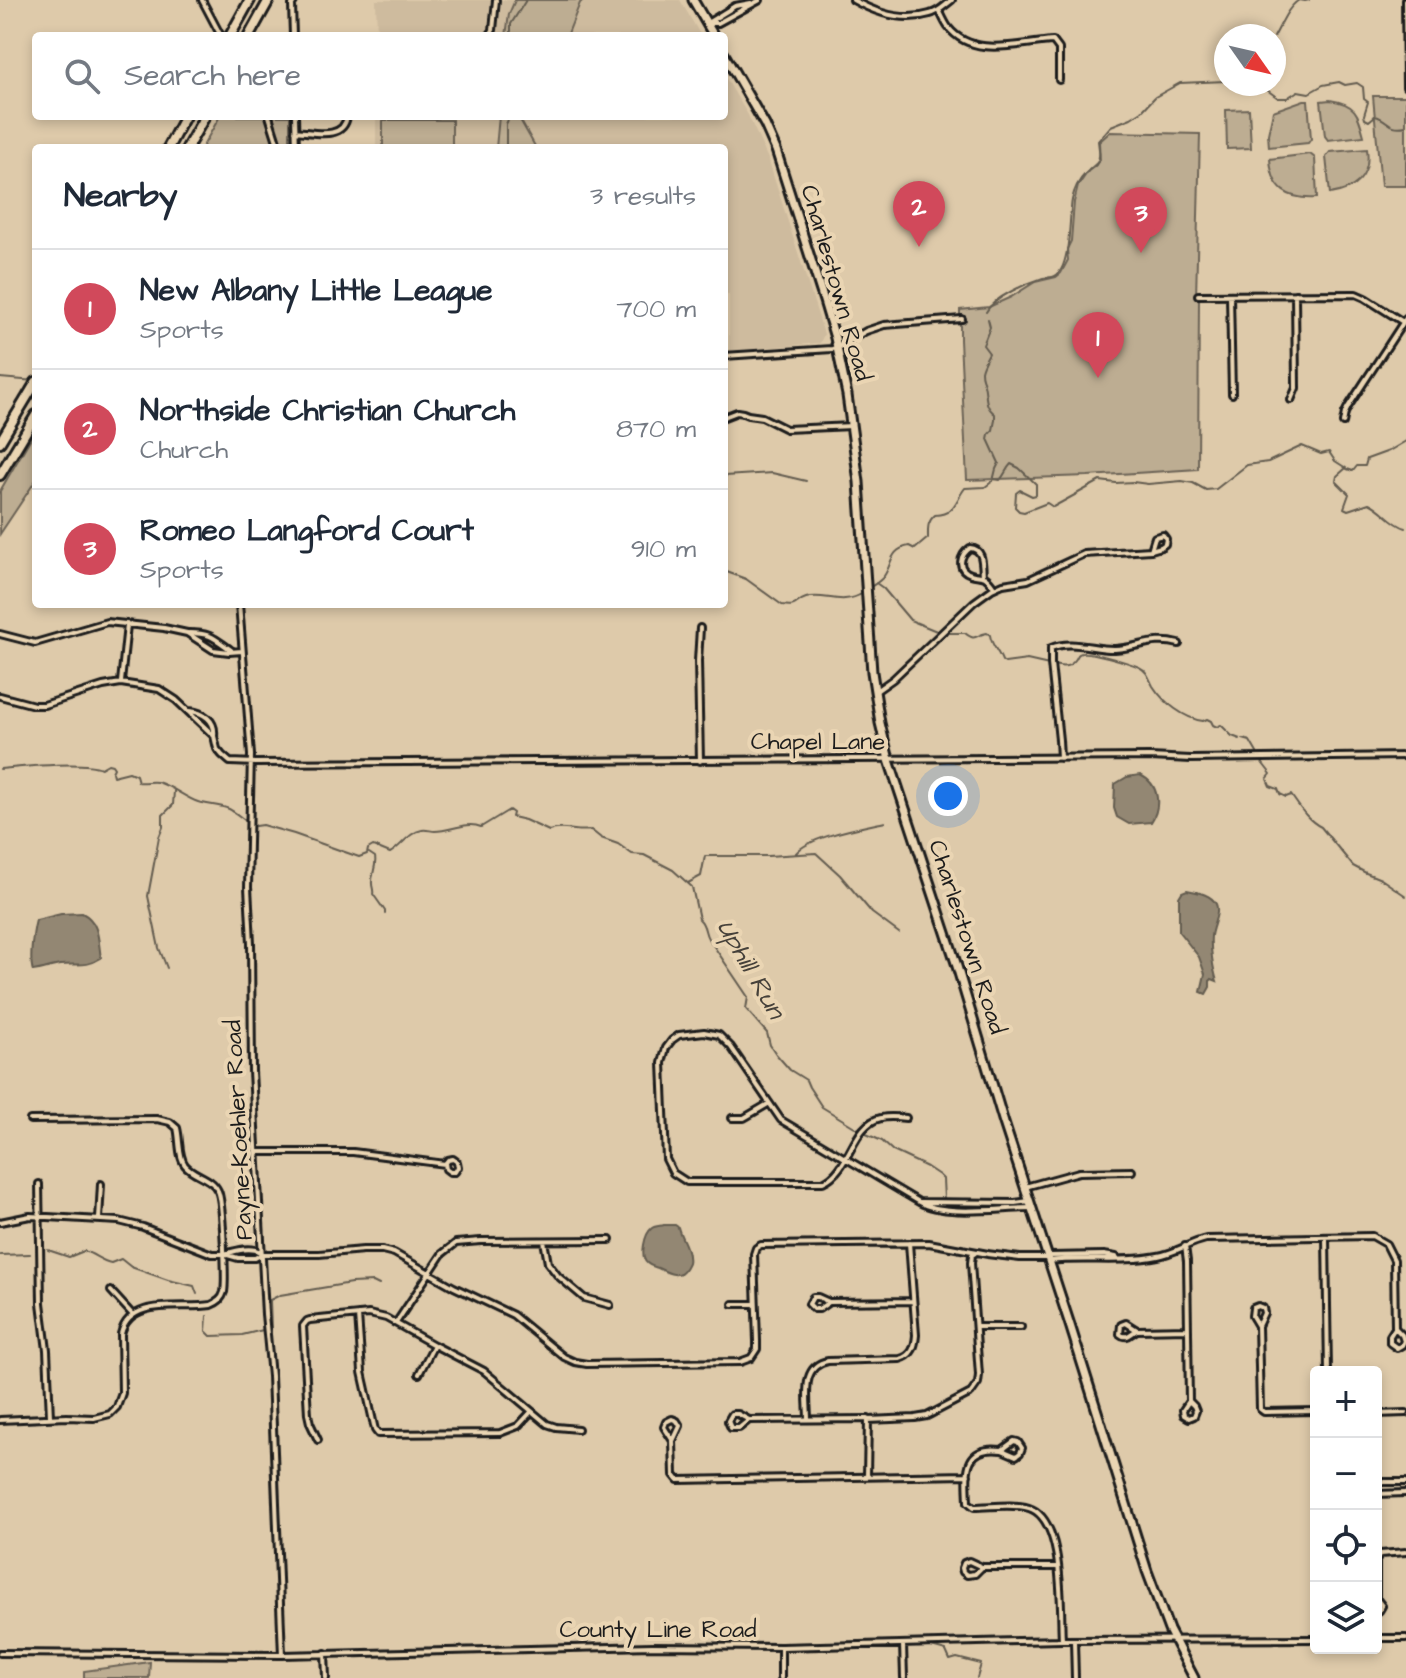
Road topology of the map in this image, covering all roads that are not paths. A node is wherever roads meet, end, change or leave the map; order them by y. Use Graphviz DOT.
graph roads {
  1 [pos="202,0"];
  2 [pos="250,0"];
  3 [pos="269,0"];
  4 [pos="295,0"];
  5 [pos="496,0"];
  6 [pos="693,0"];
  7 [pos="853,0"];
  8 [pos="952,0"];
  9 [pos="1405,0"];
  10 [pos="759,1"];
  11 [pos="939,10"];
  12 [pos="707,24"];
  13 [pos="219,32"];
  14 [pos="232,32"];
  15 [pos="251,32"];
  16 [pos="293,32"];
  17 [pos="492,32"];
  18 [pos="712,32"];
  19 [pos="728,61"];
  20 [pos="1406,62"];
  21 [pos="1059,80"];
  22 [pos="1406,87"];
  23 [pos="183,120"];
  24 [pos="203,120"];
  25 [pos="270,120"];
  26 [pos="295,120"];
  27 [pos="346,120"];
  28 [pos="295,131"];
  29 [pos="170,144"];
  30 [pos="189,144"];
  31 [pos="278,144"];
  32 [pos="296,144"];
  33 [pos="1295,294"];
  34 [pos="1198,295"];
  35 [pos="1230,295"];
  36 [pos="962,319"];
  37 [pos="1405,320"];
  38 [pos="837,348"];
  39 [pos="728,356"];
  40 [pos="32,388"];
  41 [pos="1232,394"];
  42 [pos="1291,400"];
  43 [pos="728,415"];
  44 [pos="32,422"];
  45 [pos="1343,423"];
  46 [pos="852,426"];
  47 [pos="0,442"];
  48 [pos="0,475"];
  49 [pos="1151,550"];
  50 [pos="983,576"];
  51 [pos="994,587"];
  52 [pos="239,608"];
  53 [pos="127,625"];
  54 [pos="700,628"];
  55 [pos="187,633"];
  56 [pos="0,634"];
  57 [pos="1179,644"];
  58 [pos="242,651"];
  59 [pos="232,652"];
  60 [pos="121,683"];
  61 [pos="874,691"];
  62 [pos="0,696"];
  63 [pos="1406,756"];
  64 [pos="1060,758"];
  65 [pos="889,760"];
  66 [pos="700,761"];
  67 [pos="251,763"];
  68 [pos="768,1104"];
  69 [pos="732,1118"];
  70 [pos="906,1118"];
  71 [pos="30,1120"];
  72 [pos="258,1152"];
  73 [pos="845,1159"];
  74 [pos="445,1164"];
  75 [pos="1132,1171"];
  76 [pos="39,1184"];
  77 [pos="101,1184"];
  78 [pos="1025,1187"];
  79 [pos="1031,1205"];
  80 [pos="39,1216"];
  81 [pos="99,1219"];
  82 [pos="0,1222"];
  83 [pos="1326,1237"];
  84 [pos="610,1240"];
  85 [pos="544,1241"];
  86 [pos="909,1243"];
  87 [pos="1185,1246"];
  88 [pos="224,1254"];
  89 [pos="262,1254"];
  90 [pos="988,1254"];
  91 [pos="1048,1258"];
  92 [pos="430,1273"];
  93 [pos="111,1291"];
  94 [pos="913,1301"];
  95 [pos="829,1302"];
  96 [pos="733,1304"];
  97 [pos="755,1304"];
  98 [pos="610,1305"];
  99 [pos="132,1314"];
  100 [pos="358,1315"];
  101 [pos="396,1323"];
  102 [pos="1258,1326"];
  103 [pos="976,1327"];
  104 [pos="1021,1327"];
  105 [pos="1395,1328"];
  106 [pos="1188,1329"];
  107 [pos="1137,1330"];
  108 [pos="434,1345"];
  109 [pos="1328,1366"];
  110 [pos="419,1374"];
  111 [pos="1189,1401"];
  112 [pos="1310,1411"];
  113 [pos="531,1412"];
  114 [pos="1406,1413"];
  115 [pos="1382,1414"];
  116 [pos="50,1418"];
  117 [pos="870,1419"];
  118 [pos="0,1420"];
  119 [pos="749,1420"];
  120 [pos="808,1420"];
  121 [pos="578,1429"];
  122 [pos="318,1440"];
  123 [pos="673,1441"];
  124 [pos="1002,1450"];
  125 [pos="968,1475"];
  126 [pos="867,1476"];
  127 [pos="1382,1482"];
  128 [pos="1406,1482"];
  129 [pos="1406,1493"];
  130 [pos="1382,1494"];
  131 [pos="1406,1552"];
  132 [pos="1382,1555"];
  133 [pos="982,1567"];
  134 [pos="1058,1567"];
  135 [pos="1382,1638"];
  136 [pos="1406,1638"];
  137 [pos="1310,1639"];
  138 [pos="1062,1640"];
  139 [pos="1074,1640"];
  140 [pos="1175,1640"];
  141 [pos="903,1644"];
  142 [pos="781,1647"];
  143 [pos="0,1653"];
  144 [pos="325,1653"];
  145 [pos="282,1655"];
  146 [pos="326,1678"];
  147 [pos="781,1678"];
  148 [pos="904,1678"];
  149 [pos="1075,1678"];
  150 [pos="1194,1678"];
  1 -- 13 [label="street"];
  2 -- 14 [label="highway"];
  3 -- 15 [label="highway"];
  4 -- 16 [label="street"];
  5 -- 17 [label="street"];
  6 -- 12 [label="main road"];
  7 -- 11 [label="street"];
  8 -- 11 [label="street"];
  9 -- 20 [label="street"];
  10 -- 12 [label="street"];
  11 -- 21 [label="street"];
  12 -- 18 [label="main road"];
  19 -- 38 [label="main road, Charlestown Road"];
  20 -- 22 [label="street"];
  23 -- 29 [label="highway"];
  24 -- 30 [label="highway"];
  25 -- 31 [label="street"];
  26 -- 28 [label="street"];
  27 -- 28 [label="street"];
  28 -- 32 [label="street"];
  33 -- 35 [label="street"];
  33 -- 37 [label="street"];
  33 -- 42 [label="street"];
  34 -- 35 [label="street"];
  35 -- 41 [label="street"];
  36 -- 38 [label="street"];
  37 -- 45 [label="street"];
  38 -- 39 [label="street"];
  38 -- 46 [label="main road, Charlestown Road"];
  40 -- 47 [label="highway"];
  43 -- 46 [label="street"];
  44 -- 48 [label="highway"];
  46 -- 61 [label="main road, Charlestown Road"];
  49 -- 51 [label="street"];
  50 -- 50 [label="street"];
  50 -- 51 [label="street"];
  51 -- 61 [label="street"];
  52 -- 58 [label="street, Payne-Koehler Road"];
  53 -- 55 [label="street"];
  53 -- 56 [label="street"];
  53 -- 60 [label="street"];
  54 -- 66 [label="street"];
  55 -- 59 [label="street"];
  55 -- 59 [label="street"];
  57 -- 64 [label="street"];
  58 -- 59 [label="street"];
  58 -- 67 [label="street, Payne-Koehler Road"];
  60 -- 62 [label="street"];
  60 -- 67 [label="street, Chapel Lane"];
  61 -- 65 [label="main road, Charlestown Road"];
  63 -- 64 [label="street, Chapel Lane"];
  64 -- 65 [label="street, Chapel Lane"];
  65 -- 66 [label="street, Chapel Lane"];
  65 -- 78 [label="main road, Charlestown Road"];
  66 -- 67 [label="street, Chapel Lane"];
  67 -- 72 [label="street, Payne-Koehler Road"];
  68 -- 69 [label="street"];
  68 -- 73 [label="street"];
  68 -- 73 [label="street"];
  70 -- 73 [label="street"];
  71 -- 88 [label="street"];
  72 -- 74 [label="street"];
  72 -- 89 [label="street, Payne-Koehler Road"];
  73 -- 79 [label="street"];
  75 -- 78 [label="street"];
  76 -- 80 [label="street"];
  77 -- 81 [label="street"];
  78 -- 79 [label="main road, Charlestown Road"];
  79 -- 91 [label="main road, Charlestown Road"];
  80 -- 81 [label="street"];
  80 -- 82 [label="street"];
  80 -- 116 [label="street"];
  81 -- 88 [label="street"];
  83 -- 87 [label="street"];
  83 -- 105 [label="street"];
  83 -- 109 [label="street"];
  84 -- 85 [label="street"];
  85 -- 92 [label="street"];
  85 -- 98 [label="street"];
  86 -- 90 [label="street"];
  86 -- 94 [label="street"];
  86 -- 97 [label="street"];
  87 -- 91 [label="street"];
  87 -- 106 [label="street"];
  88 -- 89 [label="street"];
  88 -- 99 [label="street"];
  89 -- 92 [label="street"];
  89 -- 145 [label="street, Payne-Koehler Road"];
  90 -- 91 [label="street"];
  90 -- 103 [label="street"];
  91 -- 140 [label="main road, Charlestown Road"];
  92 -- 97 [label="street"];
  92 -- 101 [label="street"];
  93 -- 99 [label="street"];
  94 -- 95 [label="street"];
  94 -- 120 [label="street"];
  96 -- 97 [label="street"];
  99 -- 116 [label="street"];
  100 -- 101 [label="street"];
  100 -- 113 [label="street"];
  100 -- 122 [label="street"];
  101 -- 108 [label="street"];
  102 -- 102 [label="street"];
  102 -- 112 [label="street"];
  103 -- 104 [label="street"];
  103 -- 117 [label="street"];
  105 -- 105 [label="street"];
  106 -- 107 [label="street"];
  106 -- 111 [label="street"];
  108 -- 110 [label="street"];
  108 -- 113 [label="street"];
  113 -- 121 [label="street"];
  114 -- 115 [label="street"];
  116 -- 118 [label="street"];
  117 -- 120 [label="street"];
  117 -- 126 [label="street"];
  119 -- 119 [label="street"];
  119 -- 120 [label="street"];
  123 -- 123 [label="street"];
  123 -- 126 [label="street"];
  124 -- 124 [label="street"];
  124 -- 125 [label="street"];
  125 -- 126 [label="street"];
  125 -- 134 [label="street"];
  127 -- 128 [label="street"];
  129 -- 130 [label="street"];
  131 -- 132 [label="street"];
  133 -- 133 [label="street"];
  133 -- 134 [label="street"];
  134 -- 138 [label="street"];
  135 -- 136 [label="street"];
  137 -- 140 [label="street, County Line Road"];
  138 -- 139 [label="street, County Line Road"];
  138 -- 141 [label="street, County Line Road"];
  139 -- 140 [label="street, County Line Road"];
  139 -- 149 [label="street"];
  140 -- 150 [label="main road, Charlestown Road"];
  141 -- 142 [label="street, County Line Road"];
  141 -- 148 [label="street"];
  142 -- 144 [label="street, County Line Road"];
  142 -- 147 [label="street"];
  143 -- 145 [label="street, County Line Road"];
  144 -- 145 [label="street, County Line Road"];
  144 -- 146 [label="street"];
}
